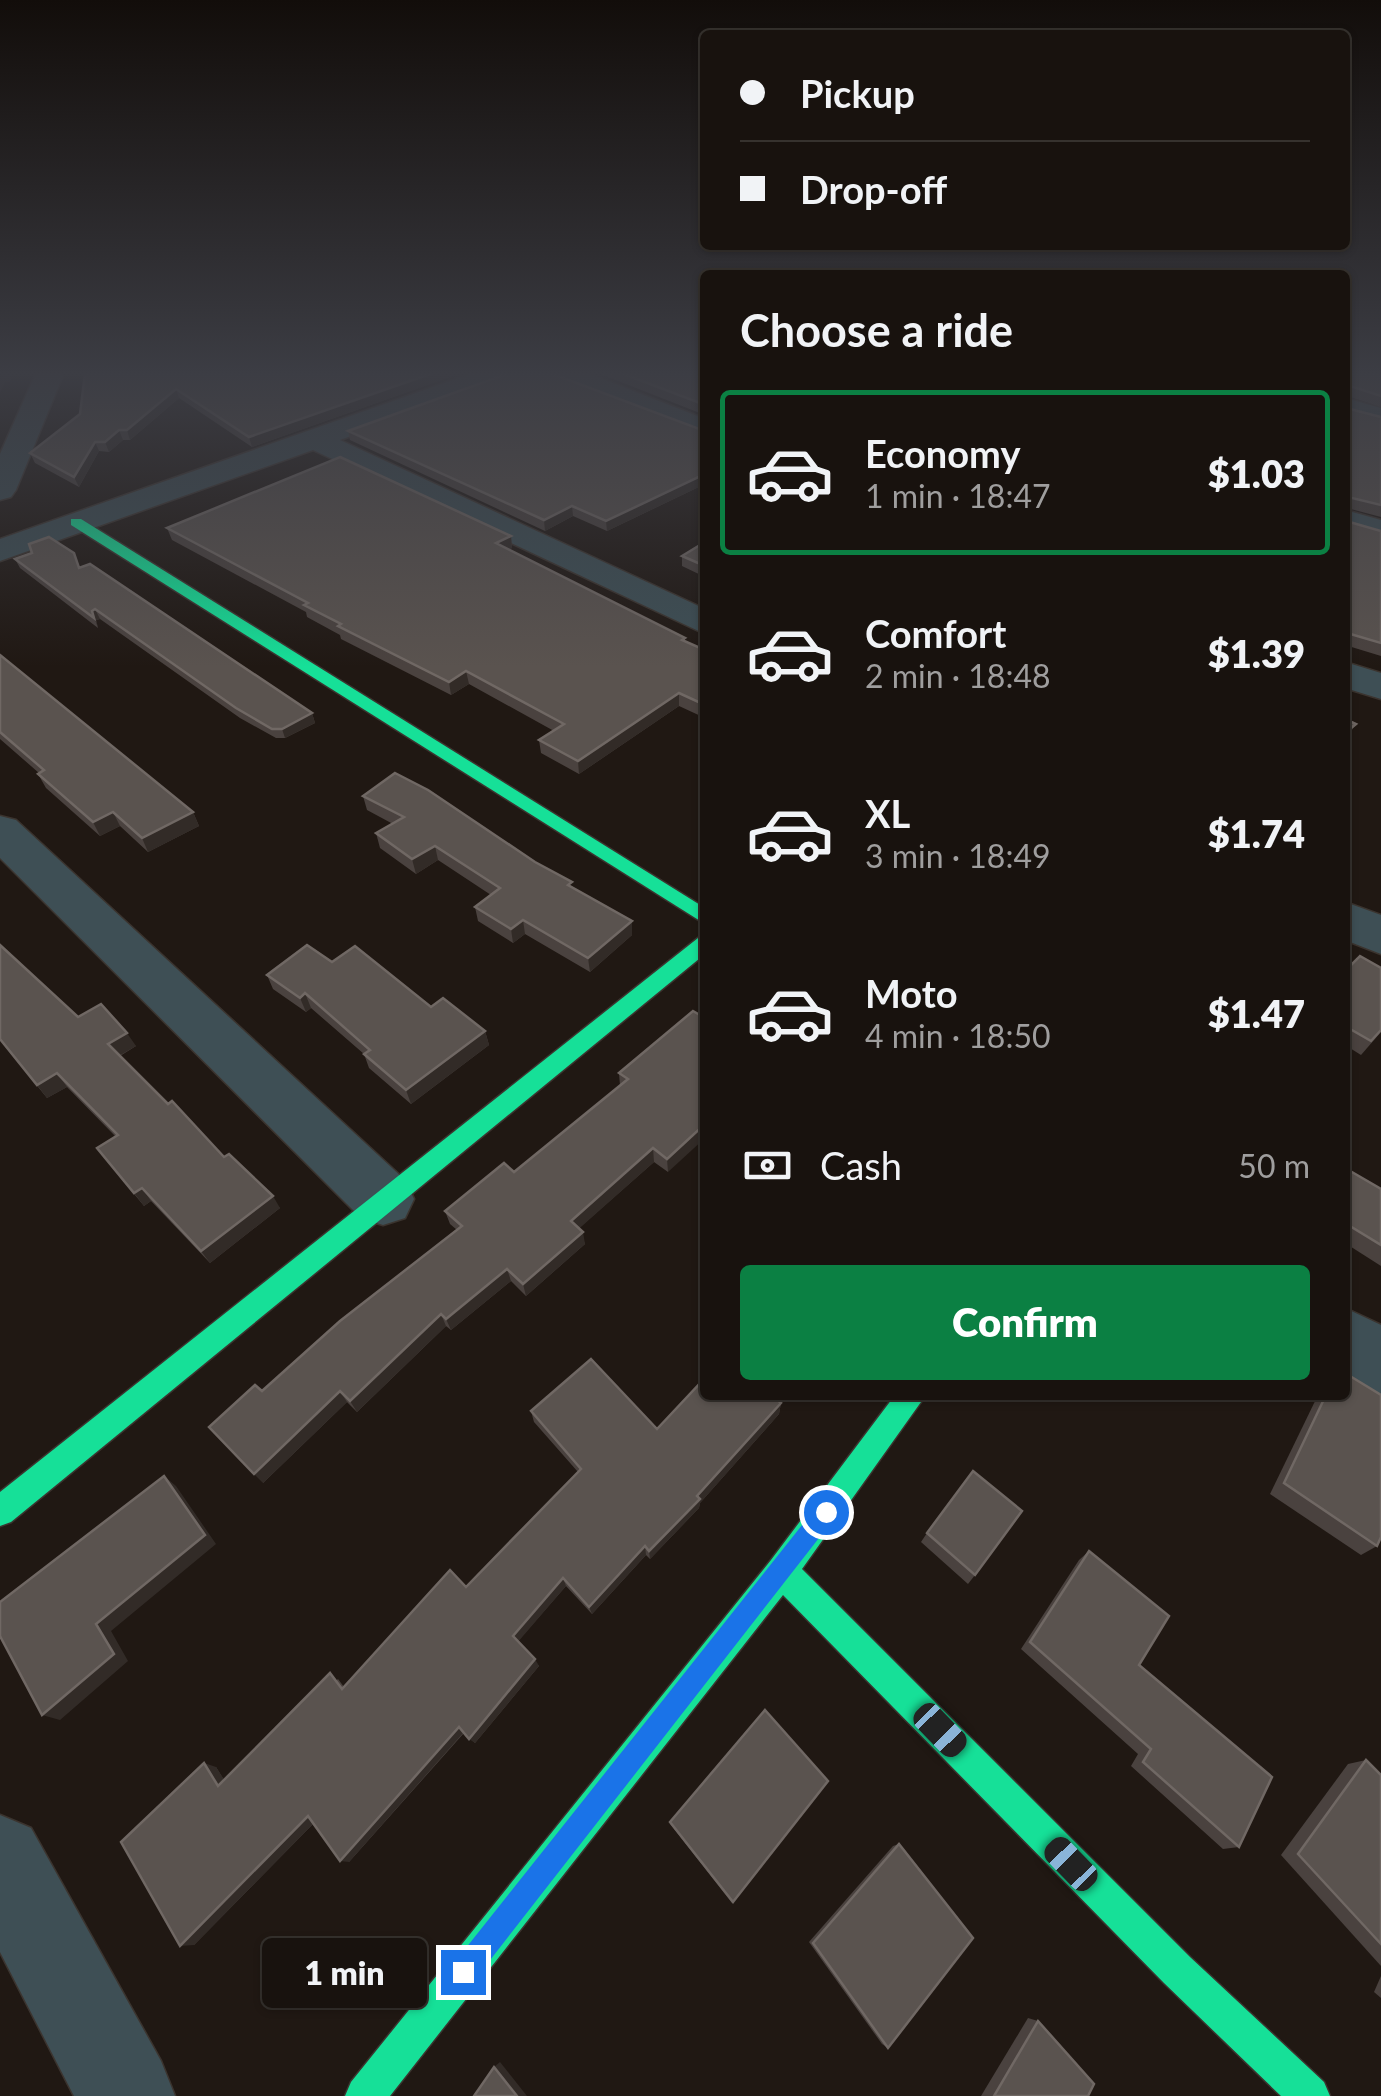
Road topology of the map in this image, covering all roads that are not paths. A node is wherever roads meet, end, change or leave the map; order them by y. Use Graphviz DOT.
graph roads {
  1 [pos="223,471"];
  2 [pos="381,471"];
  3 [pos="76,522"];
  4 [pos="1350,522"];
  5 [pos="1381,531"];
  6 [pos="0,551"];
  7 [pos="700,622"];
  8 [pos="1350,676"];
  9 [pos="1381,687"];
  10 [pos="0,831"];
  11 [pos="700,914"];
  12 [pos="1350,921"];
  13 [pos="1381,936"];
  14 [pos="700,947"];
  15 [pos="383,1199"];
  16 [pos="1350,1343"];
  17 [pos="1381,1363"];
  18 [pos="908,1400"];
  19 [pos="0,1511"];
  20 [pos="782,1571"];
  21 [pos="0,1859"];
  22 [pos="126,2096"];
  23 [pos="365,2096"];
  24 [pos="1310,2096"];
  1 -- 3 [label="street"];
  2 -- 7 [label="street"];
  3 -- 6 [label="street"];
  3 -- 11 [label="street"];
  4 -- 5 [label="street"];
  8 -- 9 [label="street"];
  10 -- 15 [label="street"];
  12 -- 13 [label="street"];
  14 -- 15 [label="street"];
  15 -- 19 [label="street"];
  16 -- 17 [label="street"];
  18 -- 20 [label="street"];
  20 -- 23 [label="street"];
  20 -- 24 [label="street"];
  21 -- 22 [label="street"];
}
